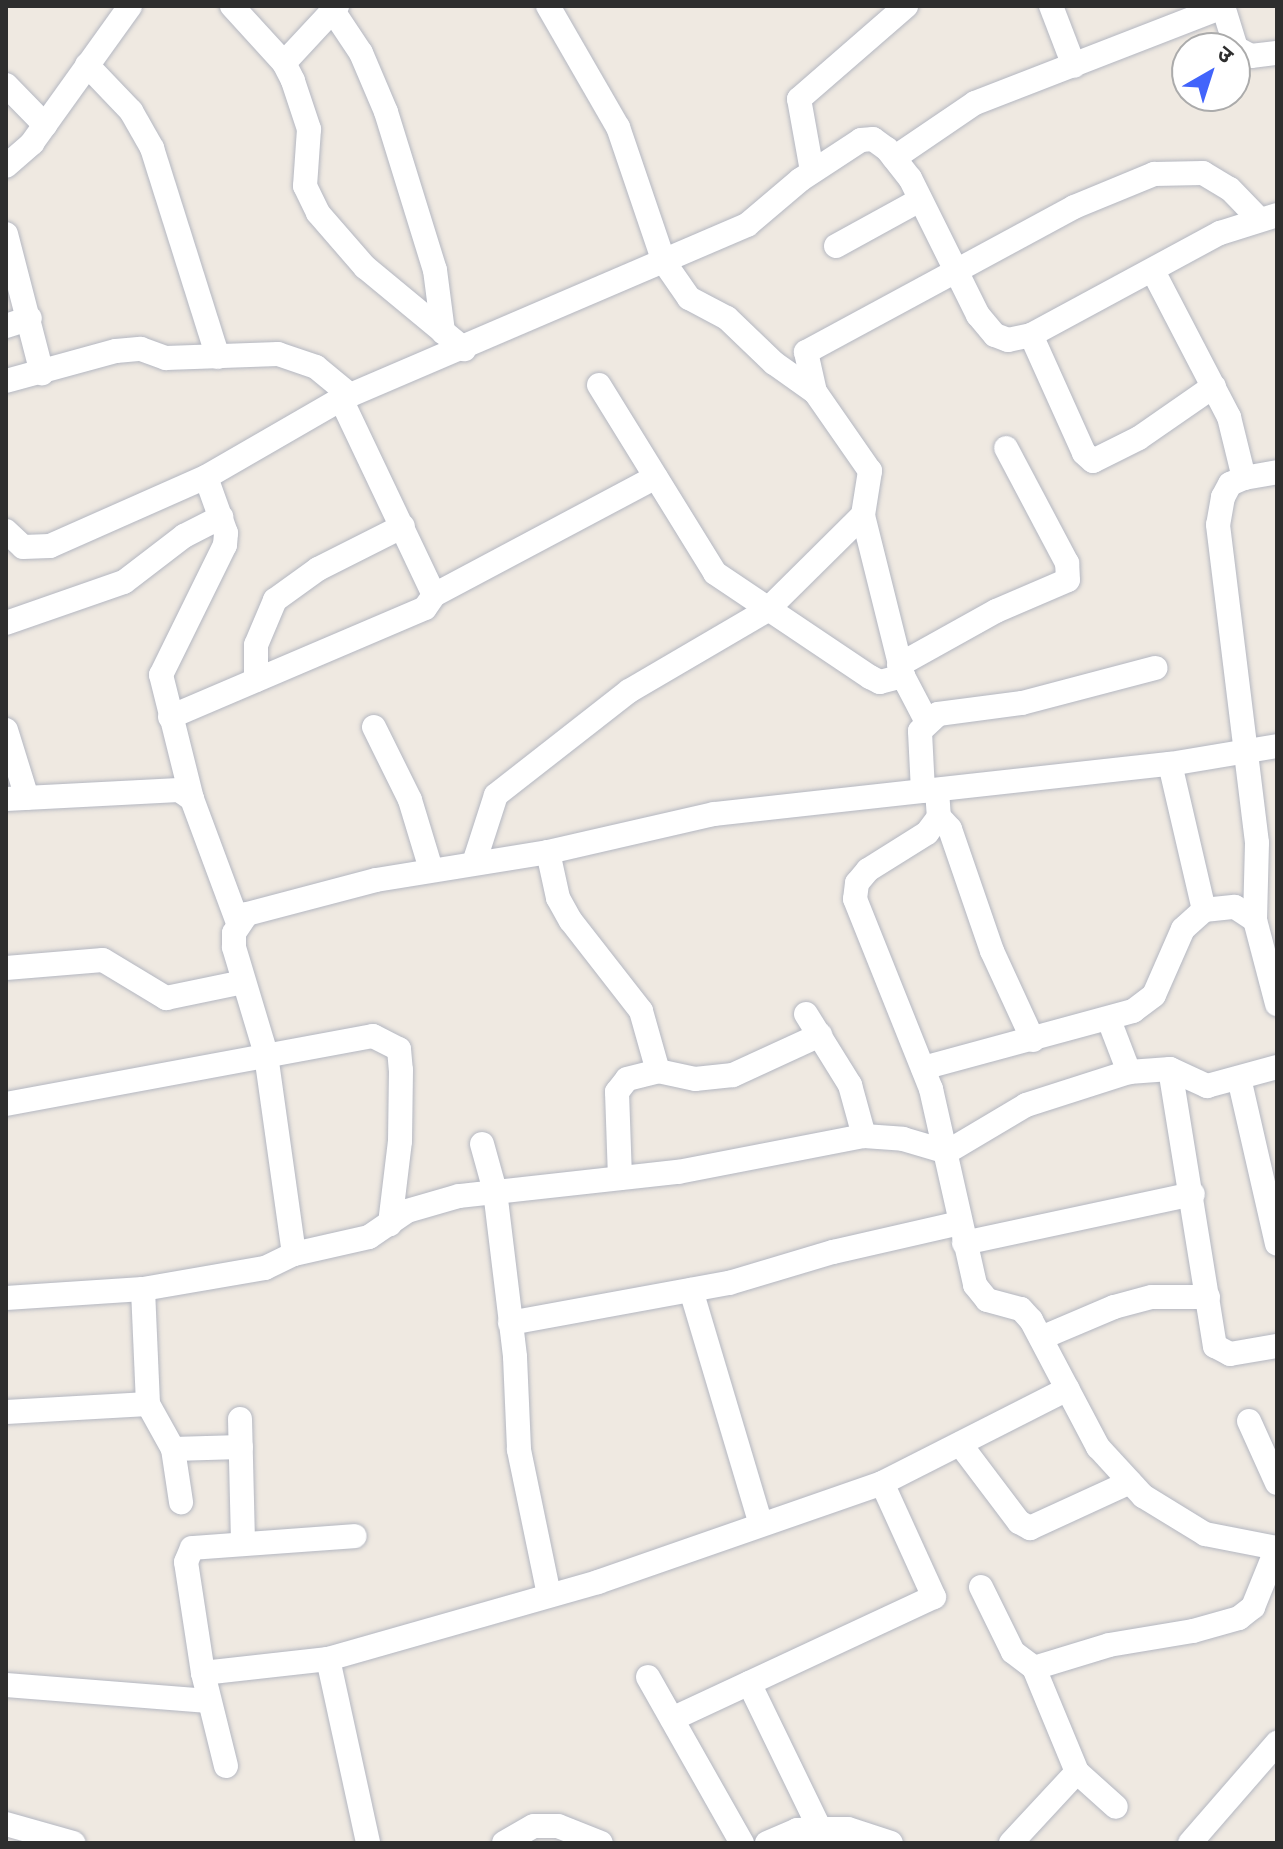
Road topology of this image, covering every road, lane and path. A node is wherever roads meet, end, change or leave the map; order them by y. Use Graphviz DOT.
graph roads {
  1 [pos="130,6"];
  2 [pos="232,6"];
  3 [pos="548,6"];
  4 [pos="906,6"];
  5 [pos="1051,6"];
  6 [pos="1223,6"];
  7 [pos="335,8"];
  8 [pos="1277,53"];
  9 [pos="284,63"];
  10 [pos="87,65"];
  11 [pos="1074,66"];
  12 [pos="8,90"];
  13 [pos="45,125"];
  14 [pos="894,158"];
  15 [pos="6,166"];
  16 [pos="812,171"];
  17 [pos="918,201"];
  18 [pos="1268,216"];
  19 [pos="6,234"];
  20 [pos="836,246"];
  21 [pos="664,262"];
  22 [pos="1153,271"];
  23 [pos="955,275"];
  24 [pos="30,318"];
  25 [pos="6,326"];
  26 [pos="443,332"];
  27 [pos="1031,335"];
  28 [pos="464,349"];
  29 [pos="218,357"];
  30 [pos="42,373"];
  31 [pos="6,381"];
  32 [pos="599,385"];
  33 [pos="1214,386"];
  34 [pos="815,392"];
  35 [pos="346,397"];
  36 [pos="1006,448"];
  37 [pos="1277,472"];
  38 [pos="206,477"];
  39 [pos="656,477"];
  40 [pos="1244,478"];
  41 [pos="863,515"];
  42 [pos="221,517"];
  43 [pos="403,526"];
  44 [pos="6,531"];
  45 [pos="434,595"];
  46 [pos="766,611"];
  47 [pos="6,623"];
  48 [pos="1155,668"];
  49 [pos="901,670"];
  50 [pos="256,680"];
  51 [pos="170,717"];
  52 [pos="927,722"];
  53 [pos="374,727"];
  54 [pos="6,730"];
  55 [pos="1277,746"];
  56 [pos="1246,751"];
  57 [pos="1170,764"];
  58 [pos="930,790"];
  59 [pos="16,799"];
  60 [pos="192,799"];
  61 [pos="939,817"];
  62 [pos="548,852"];
  63 [pos="474,863"];
  64 [pos="431,869"];
  65 [pos="1204,910"];
  66 [pos="1255,920"];
  67 [pos="238,923"];
  68 [pos="6,968"];
  69 [pos="243,982"];
  70 [pos="1277,1004"];
  71 [pos="806,1014"];
  72 [pos="1109,1020"];
  73 [pos="820,1035"];
  74 [pos="1033,1040"];
  75 [pos="266,1054"];
  76 [pos="1277,1067"];
  77 [pos="923,1068"];
  78 [pos="1170,1069"];
  79 [pos="658,1071"];
  80 [pos="1129,1072"];
  81 [pos="1239,1078"];
  82 [pos="7,1099"];
  83 [pos="864,1136"];
  84 [pos="482,1144"];
  85 [pos="947,1152"];
  86 [pos="620,1178"];
  87 [pos="495,1191"];
  88 [pos="1193,1194"];
  89 [pos="390,1224"];
  90 [pos="962,1233"];
  91 [pos="1277,1244"];
  92 [pos="294,1254"];
  93 [pos="143,1289"];
  94 [pos="691,1290"];
  95 [pos="1208,1297"];
  96 [pos="6,1298"];
  97 [pos="510,1323"];
  98 [pos="1041,1338"];
  99 [pos="1277,1346"];
  100 [pos="1067,1389"];
  101 [pos="148,1404"];
  102 [pos="6,1412"];
  103 [pos="240,1419"];
  104 [pos="1249,1421"];
  105 [pos="960,1444"];
  106 [pos="241,1447"];
  107 [pos="173,1449"];
  108 [pos="1130,1482"];
  109 [pos="882,1483"];
  110 [pos="1277,1483"];
  111 [pos="181,1502"];
  112 [pos="760,1522"];
  113 [pos="355,1536"];
  114 [pos="243,1540"];
  115 [pos="1277,1548"];
  116 [pos="981,1587"];
  117 [pos="549,1595"];
  118 [pos="328,1659"];
  119 [pos="1034,1668"];
  120 [pos="203,1673"];
  121 [pos="648,1677"];
  122 [pos="749,1683"];
  123 [pos="6,1685"];
  124 [pos="208,1701"];
  125 [pos="672,1719"];
  126 [pos="1277,1743"];
  127 [pos="226,1766"];
  128 [pos="1077,1772"];
  129 [pos="1116,1807"];
  130 [pos="6,1824"];
  131 [pos="820,1829"];
  132 [pos="774,1842"];
  133 [pos="73,1843"];
  134 [pos="368,1843"];
  135 [pos="504,1843"];
  136 [pos="601,1843"];
  137 [pos="742,1843"];
  138 [pos="891,1843"];
  139 [pos="1011,1843"];
  140 [pos="1190,1843"];
  1 -- 10 [label="street"];
  2 -- 9 [label="street"];
  3 -- 21 [label="street"];
  4 -- 16 [label="street"];
  5 -- 11 [label="street"];
  6 -- 8 [label="street"];
  6 -- 11 [label="street"];
  7 -- 9 [label="street"];
  7 -- 26 [label="street"];
  9 -- 26 [label="street"];
  10 -- 13 [label="street"];
  10 -- 29 [label="street"];
  11 -- 14 [label="street"];
  12 -- 13 [label="street"];
  13 -- 15 [label="street"];
  14 -- 16 [label="street"];
  14 -- 17 [label="street"];
  16 -- 21 [label="street"];
  17 -- 20 [label="street"];
  17 -- 23 [label="street"];
  18 -- 22 [label="street"];
  18 -- 23 [label="street"];
  19 -- 24 [label="street"];
  21 -- 28 [label="street"];
  21 -- 34 [label="street"];
  22 -- 27 [label="street"];
  22 -- 33 [label="street"];
  23 -- 27 [label="street"];
  23 -- 34 [label="street"];
  24 -- 25 [label="street"];
  24 -- 30 [label="street"];
  26 -- 28 [label="street"];
  27 -- 33 [label="street"];
  28 -- 35 [label="street"];
  29 -- 30 [label="street"];
  29 -- 35 [label="street"];
  30 -- 31 [label="street"];
  32 -- 39 [label="street"];
  33 -- 40 [label="street"];
  34 -- 41 [label="street"];
  35 -- 38 [label="street"];
  35 -- 43 [label="street"];
  36 -- 49 [label="street"];
  37 -- 40 [label="street"];
  38 -- 42 [label="street"];
  38 -- 44 [label="street"];
  39 -- 45 [label="street"];
  39 -- 46 [label="street"];
  40 -- 56 [label="street"];
  41 -- 46 [label="street"];
  41 -- 49 [label="street"];
  42 -- 47 [label="street"];
  42 -- 51 [label="street"];
  43 -- 45 [label="street"];
  43 -- 50 [label="street"];
  45 -- 50 [label="street"];
  46 -- 49 [label="street"];
  46 -- 63 [label="street"];
  48 -- 52 [label="street"];
  49 -- 52 [label="street"];
  50 -- 51 [label="street"];
  51 -- 60 [label="street"];
  52 -- 58 [label="street"];
  53 -- 64 [label="street"];
  54 -- 59 [label="street"];
  55 -- 56 [label="street"];
  56 -- 57 [label="street"];
  56 -- 66 [label="street"];
  57 -- 58 [label="street"];
  57 -- 65 [label="street"];
  58 -- 61 [label="street"];
  58 -- 62 [label="street"];
  59 -- 60 [label="street"];
  60 -- 67 [label="street"];
  61 -- 74 [label="street"];
  61 -- 77 [label="street"];
  62 -- 63 [label="street"];
  62 -- 79 [label="street"];
  63 -- 64 [label="street"];
  64 -- 67 [label="street"];
  65 -- 66 [label="street"];
  65 -- 72 [label="street"];
  66 -- 70 [label="street"];
  67 -- 69 [label="street"];
  68 -- 69 [label="street"];
  69 -- 75 [label="street"];
  71 -- 73 [label="street"];
  72 -- 74 [label="street"];
  72 -- 80 [label="street"];
  73 -- 79 [label="street"];
  73 -- 83 [label="street"];
  74 -- 77 [label="street"];
  75 -- 82 [label="street"];
  75 -- 89 [label="street"];
  75 -- 92 [label="street"];
  76 -- 81 [label="street"];
  77 -- 85 [label="street"];
  78 -- 80 [label="street"];
  78 -- 81 [label="street"];
  78 -- 88 [label="street"];
  79 -- 86 [label="street"];
  80 -- 85 [label="street"];
  81 -- 91 [label="street"];
  83 -- 85 [label="street"];
  83 -- 86 [label="street"];
  84 -- 87 [label="street"];
  85 -- 90 [label="street"];
  86 -- 87 [label="street"];
  87 -- 89 [label="street"];
  87 -- 97 [label="street"];
  88 -- 90 [label="street"];
  88 -- 95 [label="street"];
  89 -- 92 [label="street"];
  90 -- 94 [label="street"];
  90 -- 98 [label="street"];
  92 -- 93 [label="street"];
  93 -- 96 [label="street"];
  93 -- 101 [label="street"];
  94 -- 97 [label="street"];
  94 -- 112 [label="street"];
  95 -- 98 [label="street"];
  95 -- 99 [label="street"];
  97 -- 117 [label="street"];
  98 -- 100 [label="street"];
  100 -- 105 [label="street"];
  100 -- 108 [label="street"];
  101 -- 102 [label="street"];
  101 -- 107 [label="street"];
  103 -- 106 [label="street"];
  104 -- 110 [label="street"];
  105 -- 108 [label="street"];
  105 -- 109 [label="street"];
  106 -- 107 [label="street"];
  106 -- 114 [label="street"];
  107 -- 111 [label="street"];
  108 -- 115 [label="street"];
  109 -- 112 [label="street"];
  109 -- 122 [label="street"];
  112 -- 117 [label="street"];
  113 -- 114 [label="street"];
  114 -- 120 [label="street"];
  115 -- 119 [label="street"];
  116 -- 119 [label="street"];
  117 -- 118 [label="street"];
  118 -- 120 [label="street"];
  118 -- 134 [label="street"];
  119 -- 128 [label="street"];
  120 -- 124 [label="street"];
  121 -- 125 [label="street"];
  122 -- 125 [label="street"];
  122 -- 131 [label="street"];
  123 -- 124 [label="street"];
  124 -- 127 [label="street"];
  125 -- 137 [label="street"];
  126 -- 140 [label="street"];
  128 -- 129 [label="street"];
  128 -- 139 [label="street"];
  130 -- 133 [label="street"];
  131 -- 132 [label="street"];
  131 -- 138 [label="street"];
  135 -- 136 [label="street"];
}
